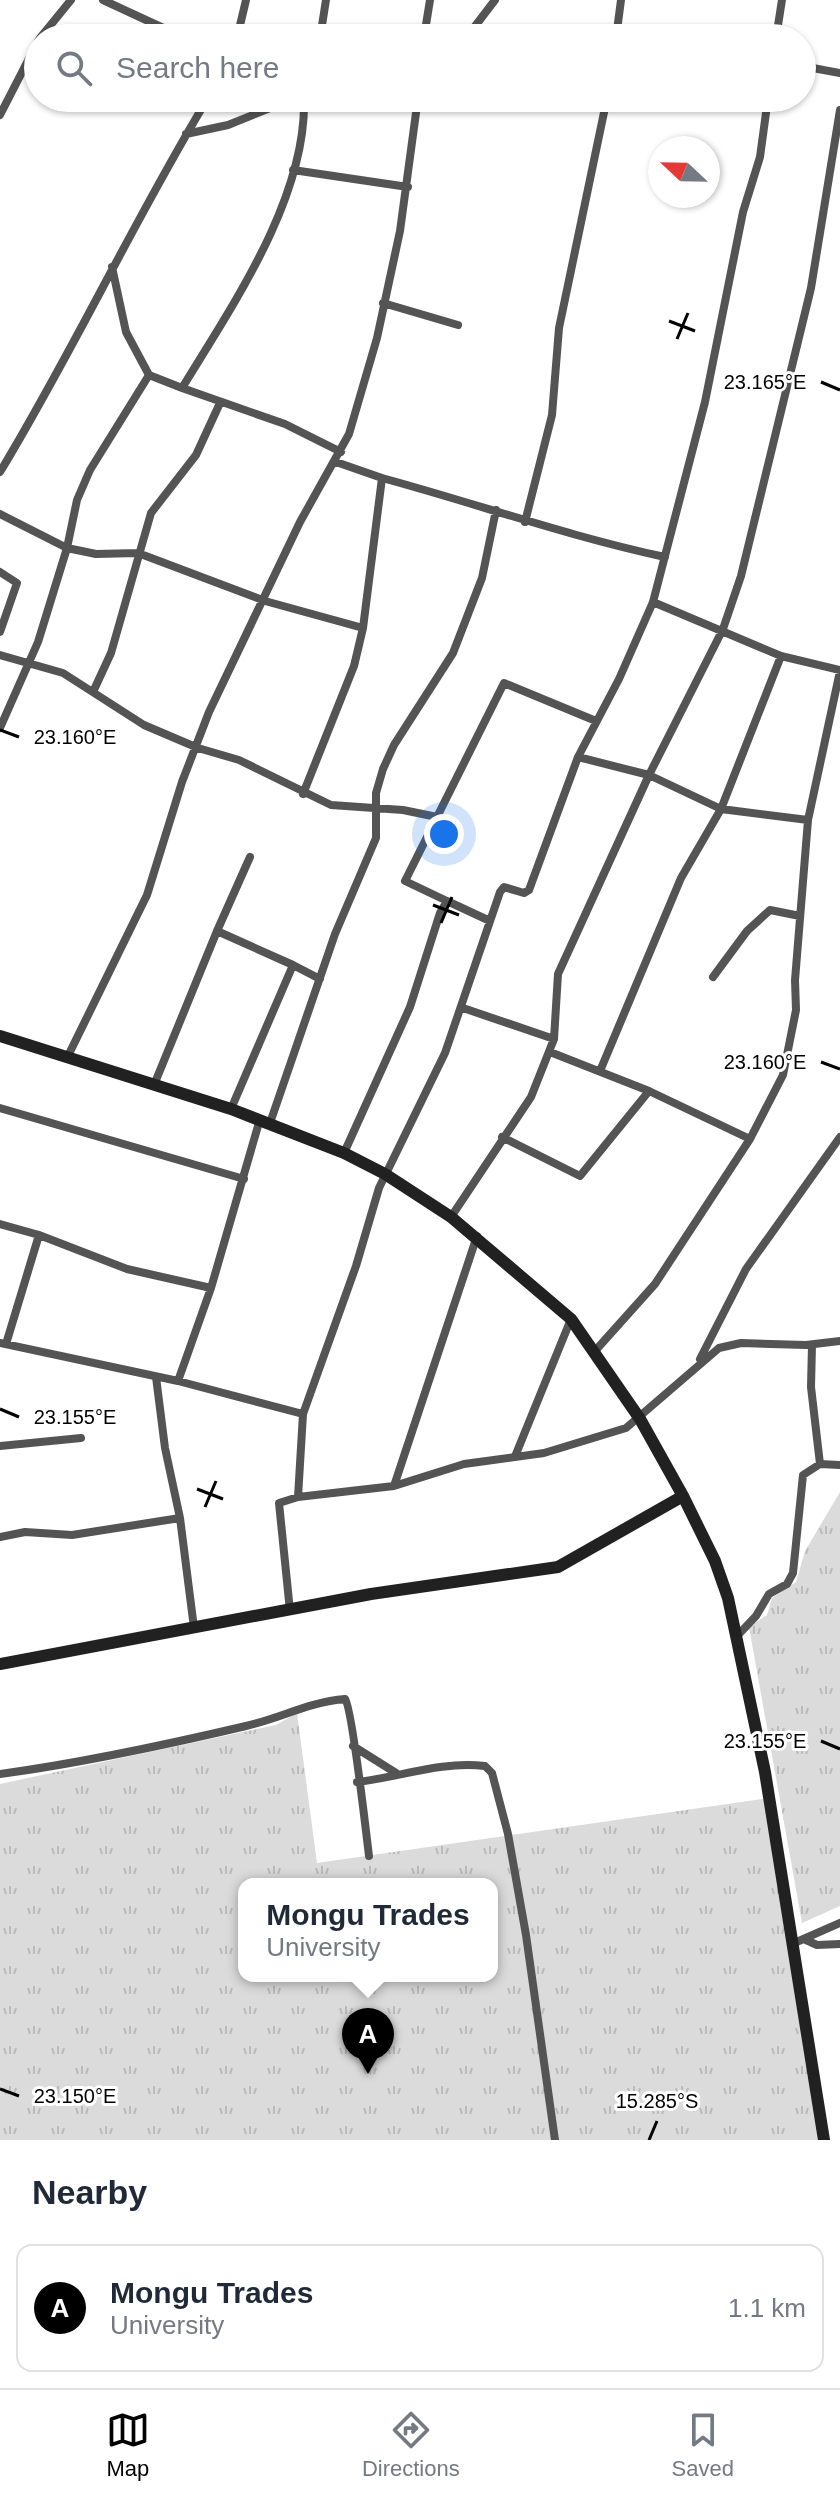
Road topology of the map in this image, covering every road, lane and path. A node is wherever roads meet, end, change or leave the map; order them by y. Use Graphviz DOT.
graph roads {
  1 [pos="71,0"];
  2 [pos="103,0"];
  3 [pos="246,0"];
  4 [pos="326,0"];
  5 [pos="430,0"];
  6 [pos="495,0"];
  7 [pos="621,0"];
  8 [pos="782,0"];
  9 [pos="52,24"];
  10 [pos="155,24"];
  11 [pos="240,24"];
  12 [pos="322,24"];
  13 [pos="426,24"];
  14 [pos="477,24"];
  15 [pos="618,24"];
  16 [pos="778,24"];
  17 [pos="24,69"];
  18 [pos="816,69"];
  19 [pos="840,73"];
  20 [pos="840,110"];
  21 [pos="199,112"];
  22 [pos="260,112"];
  23 [pos="305,112"];
  24 [pos="416,112"];
  25 [pos="604,112"];
  26 [pos="766,112"];
  27 [pos="0,115"];
  28 [pos="186,134"];
  29 [pos="293,170"];
  30 [pos="408,187"];
  31 [pos="112,267"];
  32 [pos="383,303"];
  33 [pos="458,325"];
  34 [pos="149,375"];
  35 [pos="182,388"];
  36 [pos="220,403"];
  37 [pos="341,452"];
  38 [pos="336,462"];
  39 [pos="0,472"];
  40 [pos="382,478"];
  41 [pos="496,510"];
  42 [pos="0,514"];
  43 [pos="525,522"];
  44 [pos="67,548"];
  45 [pos="138,553"];
  46 [pos="665,557"];
  47 [pos="0,572"];
  48 [pos="265,601"];
  49 [pos="653,602"];
  50 [pos="363,628"];
  51 [pos="723,629"];
  52 [pos="0,632"];
  53 [pos="0,655"];
  54 [pos="781,656"];
  55 [pos="29,665"];
  56 [pos="840,670"];
  57 [pos="93,692"];
  58 [pos="596,721"];
  59 [pos="0,728"];
  60 [pos="198,748"];
  61 [pos="578,757"];
  62 [pos="649,775"];
  63 [pos="303,794"];
  64 [pos="376,808"];
  65 [pos="721,809"];
  66 [pos="437,817"];
  67 [pos="808,820"];
  68 [pos="250,857"];
  69 [pos="447,901"];
  70 [pos="800,916"];
  71 [pos="490,921"];
  72 [pos="217,931"];
  73 [pos="293,965"];
  74 [pos="713,977"];
  75 [pos="320,979"];
  76 [pos="463,1008"];
  77 [pos="0,1036"];
  78 [pos="554,1039"];
  79 [pos="550,1052"];
  80 [pos="67,1058"];
  81 [pos="600,1071"];
  82 [pos="154,1085"];
  83 [pos="649,1091"];
  84 [pos="0,1108"];
  85 [pos="231,1109"];
  86 [pos="265,1121"];
  87 [pos="502,1137"];
  88 [pos="840,1137"];
  89 [pos="750,1139"];
  90 [pos="344,1153"];
  91 [pos="385,1174"];
  92 [pos="244,1179"];
  93 [pos="451,1217"];
  94 [pos="0,1224"];
  95 [pos="39,1235"];
  96 [pos="477,1236"];
  97 [pos="211,1288"];
  98 [pos="571,1319"];
  99 [pos="840,1341"];
  100 [pos="3,1344"];
  101 [pos="812,1345"];
  102 [pos="595,1351"];
  103 [pos="698,1363"];
  104 [pos="156,1377"];
  105 [pos="178,1381"];
  106 [pos="303,1414"];
  107 [pos="640,1419"];
  108 [pos="81,1438"];
  109 [pos="0,1446"];
  110 [pos="516,1454"];
  111 [pos="820,1464"];
  112 [pos="840,1465"];
  113 [pos="394,1486"];
  114 [pos="683,1496"];
  115 [pos="298,1497"];
  116 [pos="180,1518"];
  117 [pos="0,1537"];
  118 [pos="290,1611"];
  119 [pos="194,1628"];
  120 [pos="738,1635"];
  121 [pos="0,1664"];
  122 [pos="353,1746"];
  123 [pos="396,1773"];
  124 [pos="0,1774"];
  125 [pos="357,1782"];
  126 [pos="369,1856"];
  127 [pos="840,1923"];
  128 [pos="806,1940"];
  129 [pos="792,1944"];
  130 [pos="840,1944"];
  131 [pos="555,2140"];
  132 [pos="824,2140"];
  1 -- 9 [label="street"];
  2 -- 10 [label="street"];
  3 -- 11 [label="street"];
  4 -- 12 [label="street"];
  5 -- 13 [label="street"];
  6 -- 14 [label="street"];
  7 -- 15 [label="street"];
  8 -- 16 [label="street"];
  17 -- 27 [label="street"];
  18 -- 19 [label="street"];
  20 -- 51 [label="street"];
  21 -- 28 [label="street"];
  22 -- 28 [label="street"];
  23 -- 29 [label="street"];
  24 -- 30 [label="street"];
  25 -- 43 [label="street"];
  26 -- 46 [label="street"];
  28 -- 31 [label="street"];
  29 -- 30 [label="street"];
  29 -- 35 [label="street"];
  30 -- 32 [label="street"];
  31 -- 34 [label="street"];
  31 -- 39 [label="street"];
  32 -- 33 [label="street"];
  32 -- 37 [label="street"];
  34 -- 35 [label="street"];
  34 -- 44 [label="street"];
  35 -- 36 [label="street"];
  36 -- 37 [label="street"];
  36 -- 45 [label="street"];
  37 -- 38 [label="street"];
  38 -- 40 [label="street"];
  38 -- 48 [label="street"];
  40 -- 41 [label="street"];
  40 -- 50 [label="street"];
  41 -- 43 [label="street"];
  41 -- 64 [label="street"];
  42 -- 44 [label="street"];
  43 -- 46 [label="street"];
  44 -- 45 [label="street"];
  44 -- 55 [label="street"];
  45 -- 48 [label="street"];
  45 -- 57 [label="street"];
  46 -- 49 [label="street"];
  47 -- 52 [label="street"];
  48 -- 50 [label="street"];
  48 -- 60 [label="street"];
  49 -- 51 [label="street"];
  49 -- 58 [label="street"];
  50 -- 63 [label="street"];
  51 -- 54 [label="street"];
  51 -- 62 [label="street"];
  53 -- 55 [label="street"];
  54 -- 56 [label="street"];
  54 -- 65 [label="street"];
  55 -- 57 [label="street"];
  55 -- 59 [label="street"];
  56 -- 67 [label="street"];
  57 -- 60 [label="street"];
  58 -- 61 [label="street"];
  58 -- 66 [label="street"];
  60 -- 63 [label="street"];
  60 -- 80 [label="street"];
  61 -- 62 [label="street"];
  61 -- 71 [label="street"];
  62 -- 65 [label="street"];
  62 -- 78 [label="street"];
  63 -- 64 [label="street"];
  64 -- 66 [label="street"];
  64 -- 75 [label="street"];
  65 -- 67 [label="street"];
  65 -- 81 [label="street"];
  66 -- 69 [label="street"];
  67 -- 70 [label="street"];
  68 -- 72 [label="street"];
  69 -- 71 [label="street"];
  69 -- 90 [label="street"];
  70 -- 74 [label="street"];
  70 -- 89 [label="street"];
  71 -- 76 [label="street"];
  72 -- 73 [label="street"];
  72 -- 82 [label="street"];
  73 -- 75 [label="street"];
  73 -- 85 [label="street"];
  75 -- 86 [label="street"];
  76 -- 78 [label="street"];
  76 -- 91 [label="street"];
  77 -- 80 [label="main road"];
  78 -- 79 [label="street"];
  79 -- 81 [label="street"];
  79 -- 87 [label="street"];
  80 -- 82 [label="main road"];
  81 -- 83 [label="street"];
  82 -- 85 [label="main road"];
  83 -- 87 [label="street"];
  83 -- 89 [label="street"];
  84 -- 92 [label="street"];
  85 -- 86 [label="main road"];
  86 -- 90 [label="main road"];
  86 -- 92 [label="street"];
  87 -- 93 [label="street"];
  88 -- 103 [label="street"];
  89 -- 102 [label="street"];
  90 -- 91 [label="main road"];
  91 -- 93 [label="main road"];
  91 -- 106 [label="street"];
  92 -- 97 [label="street"];
  93 -- 96 [label="main road"];
  94 -- 95 [label="street"];
  95 -- 97 [label="street"];
  95 -- 100 [label="street"];
  96 -- 98 [label="main road"];
  96 -- 113 [label="street"];
  97 -- 105 [label="street"];
  98 -- 102 [label="main road"];
  98 -- 110 [label="street"];
  99 -- 101 [label="street"];
  100 -- 104 [label="street"];
  101 -- 103 [label="street"];
  101 -- 111 [label="street"];
  102 -- 107 [label="main road"];
  103 -- 107 [label="street"];
  104 -- 105 [label="street"];
  104 -- 116 [label="street"];
  105 -- 106 [label="street"];
  106 -- 115 [label="street"];
  107 -- 110 [label="street"];
  107 -- 114 [label="main road"];
  108 -- 109 [label="street"];
  110 -- 113 [label="street"];
  111 -- 112 [label="street"];
  111 -- 120 [label="street"];
  113 -- 115 [label="street"];
  114 -- 118 [label="main road"];
  114 -- 120 [label="main road"];
  115 -- 118 [label="street"];
  116 -- 117 [label="street"];
  116 -- 119 [label="street"];
  118 -- 119 [label="main road"];
  119 -- 121 [label="main road"];
  120 -- 129 [label="main road"];
  122 -- 123 [label="street"];
  122 -- 124 [label="street"];
  122 -- 125 [label="street"];
  123 -- 125 [label="street"];
  123 -- 131 [label="street"];
  125 -- 126 [label="street"];
  127 -- 128 [label="street"];
  128 -- 129 [label="street"];
  128 -- 130 [label="street"];
  129 -- 132 [label="main road"];
}
